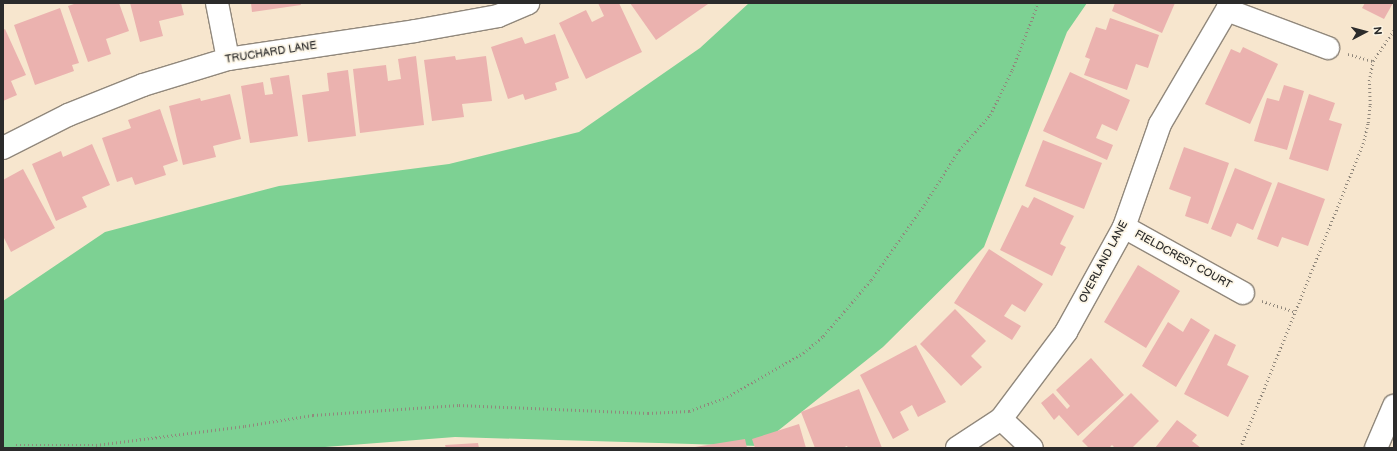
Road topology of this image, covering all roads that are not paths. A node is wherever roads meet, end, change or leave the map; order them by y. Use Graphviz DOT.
graph roads {
  1 [pos="217,3"];
  2 [pos="528,3"];
  3 [pos="1229,6"];
  4 [pos="1328,48"];
  5 [pos="228,59"];
  6 [pos="3,148"];
  7 [pos="1124,227"];
  8 [pos="1243,293"];
  9 [pos="1394,406"];
  10 [pos="1002,419"];
  11 [pos="957,448"];
  12 [pos="1032,448"];
  13 [pos="1376,448"];
  1 -- 5 [label="street"];
  2 -- 5 [label="street, TRUCHARD LANE"];
  3 -- 4 [label="street"];
  3 -- 7 [label="street, OVERLAND LANE"];
  5 -- 6 [label="street, TRUCHARD LANE"];
  7 -- 8 [label="street, FIELDCREST COURT"];
  7 -- 10 [label="street, OVERLAND LANE"];
  9 -- 13 [label="street"];
  10 -- 11 [label="street, OVERLAND LANE"];
  10 -- 12 [label="street"];
}
